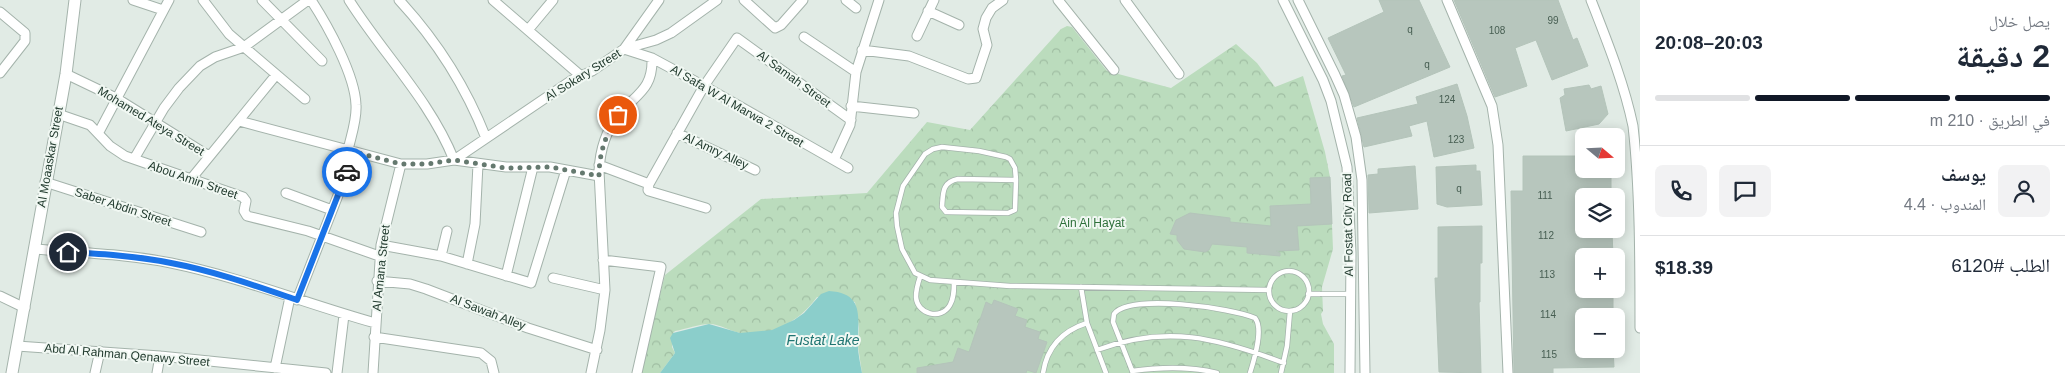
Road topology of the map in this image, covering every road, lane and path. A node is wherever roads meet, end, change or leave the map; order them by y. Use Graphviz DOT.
graph roads {
  1 [pos="75,0"];
  2 [pos="133,0"];
  3 [pos="169,0"];
  4 [pos="203,0"];
  5 [pos="262,0"];
  6 [pos="310,0"];
  7 [pos="349,0"];
  8 [pos="399,0"];
  9 [pos="492,0"];
  10 [pos="552,0"];
  11 [pos="659,0"];
  12 [pos="717,0"];
  13 [pos="744,0"];
  14 [pos="803,0"];
  15 [pos="846,0"];
  16 [pos="878,0"];
  17 [pos="934,0"];
  18 [pos="1003,0"];
  19 [pos="1058,0"];
  20 [pos="1125,0"];
  21 [pos="1282,0"];
  22 [pos="1298,0"];
  23 [pos="1447,0"];
  24 [pos="1591,0"];
  25 [pos="856,8"];
  26 [pos="163,10"];
  27 [pos="928,11"];
  28 [pos="0,12"];
  29 [pos="281,20"];
  30 [pos="959,25"];
  31 [pos="528,30"];
  32 [pos="917,36"];
  33 [pos="804,37"];
  34 [pos="244,47"];
  35 [pos="624,49"];
  36 [pos="862,50"];
  37 [pos="652,58"];
  38 [pos="322,61"];
  39 [pos="1114,70"];
  40 [pos="856,72"];
  41 [pos="0,73"];
  42 [pos="66,74"];
  43 [pos="1179,74"];
  44 [pos="276,75"];
  45 [pos="581,76"];
  46 [pos="704,86"];
  47 [pos="116,98"];
  48 [pos="305,99"];
  49 [pos="851,106"];
  50 [pos="58,114"];
  51 [pos="914,114"];
  52 [pos="239,120"];
  53 [pos="851,120"];
  54 [pos="154,122"];
  55 [pos="99,132"];
  56 [pos="676,133"];
  57 [pos="486,138"];
  58 [pos="351,151"];
  59 [pos="209,156"];
  60 [pos="134,159"];
  61 [pos="454,160"];
  62 [pos="834,160"];
  63 [pos="401,164"];
  64 [pos="478,164"];
  65 [pos="599,166"];
  66 [pos="534,167"];
  67 [pos="848,168"];
  68 [pos="566,170"];
  69 [pos="755,170"];
  70 [pos="599,176"];
  71 [pos="191,178"];
  72 [pos="1016,180"];
  73 [pos="45,182"];
  74 [pos="649,184"];
  75 [pos="286,193"];
  76 [pos="706,208"];
  77 [pos="332,210"];
  78 [pos="447,230"];
  79 [pos="201,232"];
  80 [pos="322,236"];
  81 [pos="381,245"];
  82 [pos="35,249"];
  83 [pos="379,256"];
  84 [pos="441,256"];
  85 [pos="603,260"];
  86 [pos="467,264"];
  87 [pos="506,276"];
  88 [pos="920,277"];
  89 [pos="553,278"];
  90 [pos="377,281"];
  91 [pos="954,282"];
  92 [pos="1081,288"];
  93 [pos="605,290"];
  94 [pos="1269,290"];
  95 [pos="1308,294"];
  96 [pos="1349,294"];
  97 [pos="0,296"];
  98 [pos="294,299"];
  99 [pos="25,308"];
  100 [pos="1290,311"];
  101 [pos="344,315"];
  102 [pos="375,323"];
  103 [pos="1087,323"];
  104 [pos="1640,328"];
  105 [pos="374,337"];
  106 [pos="1121,342"];
  107 [pos="17,346"];
  108 [pos="597,350"];
  109 [pos="1096,350"];
  110 [pos="100,351"];
  111 [pos="1256,352"];
  112 [pos="160,356"];
  113 [pos="1284,363"];
  114 [pos="275,368"];
  115 [pos="1132,372"];
  116 [pos="12,373"];
  117 [pos="95,373"];
  118 [pos="156,373"];
  119 [pos="326,373"];
  120 [pos="337,373"];
  121 [pos="373,373"];
  122 [pos="494,373"];
  123 [pos="591,373"];
  124 [pos="637,373"];
  125 [pos="1044,373"];
  126 [pos="1106,373"];
  127 [pos="1218,373"];
  128 [pos="1250,373"];
  129 [pos="1281,373"];
  130 [pos="1350,373"];
  131 [pos="1365,373"];
  132 [pos="1508,373"];
  1 -- 42 [label="street, Al Moaaskar Street"];
  2 -- 26 [label="street"];
  3 -- 26 [label="street"];
  4 -- 34 [label="street"];
  5 -- 29 [label="street"];
  6 -- 29 [label="street"];
  6 -- 58 [label="street"];
  7 -- 61 [label="street"];
  8 -- 57 [label="street"];
  9 -- 31 [label="street"];
  10 -- 31 [label="street"];
  11 -- 35 [label="street"];
  12 -- 35 [label="street, Al Sokary Street"];
  13 -- 14 [label="street"];
  15 -- 25 [label="street"];
  16 -- 36 [label="street"];
  17 -- 27 [label="street"];
  18 -- 36 [label="street"];
  19 -- 39 [label="street"];
  20 -- 43 [label="street"];
  21 -- 96 [label="street, Al Fostat City Road"];
  22 -- 131 [label="street, Al Fostat City Road"];
  23 -- 132 [label="street"];
  24 -- 104 [label="street"];
  26 -- 47 [label="street"];
  27 -- 30 [label="street"];
  27 -- 32 [label="street"];
  28 -- 41 [label="street"];
  29 -- 34 [label="street"];
  29 -- 38 [label="street"];
  31 -- 45 [label="street"];
  33 -- 40 [label="street"];
  34 -- 44 [label="street"];
  34 -- 54 [label="street"];
  35 -- 37 [label="street, Al Safa W Al Marwa 2 Street"];
  35 -- 45 [label="street, Al Sokary Street"];
  36 -- 40 [label="street"];
  37 -- 46 [label="street, Al Safa W Al Marwa 2 Street"];
  37 -- 65 [label="street"];
  40 -- 49 [label="street"];
  42 -- 47 [label="street, Mohamed Ateya Street"];
  42 -- 50 [label="street, Al Moaaskar Street"];
  44 -- 48 [label="street"];
  44 -- 52 [label="street"];
  45 -- 57 [label="street, Al Sokary Street"];
  46 -- 53 [label="street, Al Samah Street"];
  46 -- 56 [label="street"];
  46 -- 62 [label="street, Al Safa W Al Marwa 2 Street"];
  47 -- 54 [label="street, Mohamed Ateya Street"];
  47 -- 55 [label="street"];
  49 -- 51 [label="street"];
  49 -- 53 [label="street"];
  50 -- 55 [label="street, Abou Amin Street"];
  50 -- 73 [label="street, Al Moaaskar Street"];
  52 -- 58 [label="street"];
  52 -- 59 [label="street"];
  53 -- 62 [label="street"];
  54 -- 59 [label="street, Mohamed Ateya Street"];
  54 -- 60 [label="street"];
  55 -- 60 [label="street, Abou Amin Street"];
  56 -- 69 [label="street, Al Amry Alley"];
  56 -- 74 [label="street"];
  57 -- 61 [label="street, Al Sokary Street"];
  58 -- 63 [label="street"];
  58 -- 77 [label="street"];
  59 -- 71 [label="street"];
  60 -- 71 [label="street, Abou Amin Street"];
  61 -- 63 [label="street"];
  61 -- 64 [label="street"];
  62 -- 67 [label="street, Al Safa W Al Marwa 2 Street"];
  63 -- 81 [label="street, Al Amana Street"];
  64 -- 66 [label="street"];
  64 -- 86 [label="street"];
  65 -- 70 [label="street"];
  65 -- 74 [label="street"];
  66 -- 68 [label="street"];
  66 -- 87 [label="street"];
  68 -- 70 [label="street"];
  68 -- 87 [label="street"];
  70 -- 85 [label="street"];
  71 -- 80 [label="street, Abou Amin Street"];
  72 -- 72 [label="lane"];
  72 -- 88 [label="lane"];
  73 -- 79 [label="street, Saber Abdin Street"];
  73 -- 82 [label="street, Al Moaaskar Street"];
  74 -- 76 [label="street"];
  75 -- 77 [label="street"];
  77 -- 80 [label="street"];
  78 -- 84 [label="street"];
  80 -- 83 [label="street, Abou Amin Street"];
  80 -- 98 [label="street"];
  81 -- 83 [label="street, Al Amana Street"];
  81 -- 84 [label="street"];
  82 -- 98 [label="street"];
  82 -- 99 [label="street, Al Moaaskar Street"];
  83 -- 90 [label="street, Al Amana Street"];
  84 -- 86 [label="street"];
  85 -- 93 [label="street"];
  85 -- 124 [label="street"];
  86 -- 87 [label="street"];
  88 -- 91 [label="lane"];
  88 -- 91 [label="lane"];
  89 -- 93 [label="street"];
  90 -- 102 [label="street, Al Amana Street"];
  90 -- 108 [label="street, Al Sawah Alley"];
  91 -- 92 [label="lane"];
  92 -- 94 [label="lane"];
  92 -- 103 [label="lane"];
  93 -- 108 [label="street"];
  94 -- 95 [label="lane"];
  94 -- 100 [label="lane"];
  95 -- 96 [label="lane"];
  95 -- 100 [label="lane"];
  96 -- 130 [label="street, Al Fostat City Road"];
  97 -- 99 [label="street"];
  98 -- 101 [label="street"];
  98 -- 114 [label="street"];
  99 -- 107 [label="street, Al Moaaskar Street"];
  100 -- 113 [label="lane"];
  101 -- 102 [label="street"];
  101 -- 120 [label="street"];
  102 -- 105 [label="street, Al Amana Street"];
  103 -- 109 [label="lane"];
  103 -- 125 [label="lane"];
  105 -- 121 [label="street, Al Amana Street"];
  105 -- 122 [label="street"];
  106 -- 109 [label="lane"];
  106 -- 111 [label="lane"];
  106 -- 111 [label="lane"];
  106 -- 115 [label="lane"];
  107 -- 110 [label="street, Abd Al Rahman Qenawy Street"];
  107 -- 116 [label="street, Al Moaaskar Street"];
  108 -- 123 [label="street"];
  109 -- 126 [label="lane"];
  110 -- 112 [label="street, Abd Al Rahman Qenawy Street"];
  110 -- 117 [label="street"];
  111 -- 113 [label="lane"];
  111 -- 128 [label="lane"];
  112 -- 114 [label="street, Abd Al Rahman Qenawy Street"];
  112 -- 118 [label="street"];
  113 -- 129 [label="lane"];
  114 -- 119 [label="street, Abd Al Rahman Qenawy Street"];
  115 -- 127 [label="lane"];
}
